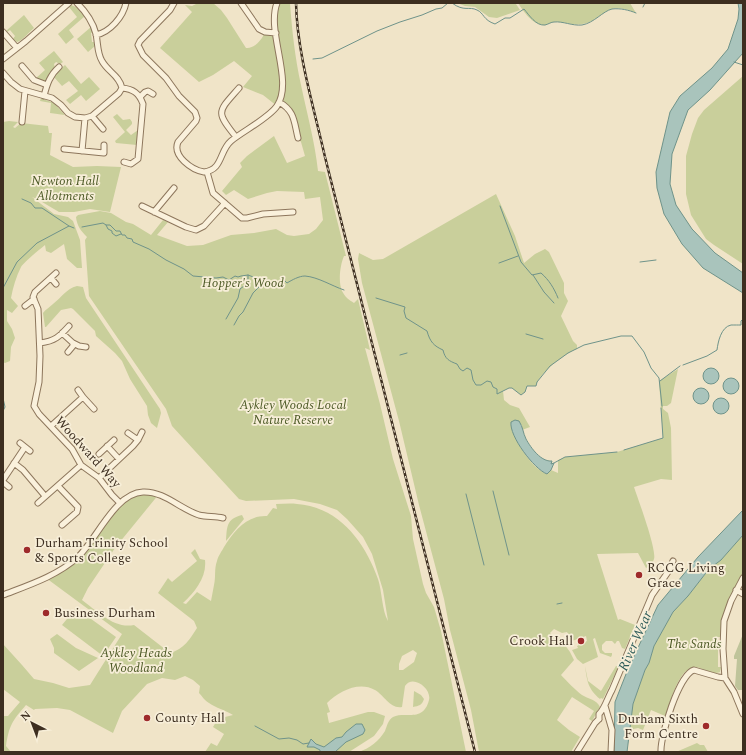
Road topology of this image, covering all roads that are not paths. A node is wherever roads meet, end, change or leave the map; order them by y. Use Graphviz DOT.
graph roads {
  1 [pos="69,3"];
  2 [pos="77,3"];
  3 [pos="126,3"];
  4 [pos="174,3"];
  5 [pos="241,3"];
  6 [pos="277,3"];
  7 [pos="3,32"];
  8 [pos="276,33"];
  9 [pos="96,35"];
  10 [pos="17,48"];
  11 [pos="3,59"];
  12 [pos="22,66"];
  13 [pos="59,67"];
  14 [pos="3,73"];
  15 [pos="46,85"];
  16 [pos="122,88"];
  17 [pos="238,88"];
  18 [pos="25,91"];
  19 [pos="153,94"];
  20 [pos="44,96"];
  21 [pos="140,97"];
  22 [pos="279,102"];
  23 [pos="92,116"];
  24 [pos="85,118"];
  25 [pos="22,122"];
  26 [pos="104,129"];
  27 [pos="236,137"];
  28 [pos="298,138"];
  29 [pos="104,145"];
  30 [pos="64,149"];
  31 [pos="82,151"];
  32 [pos="124,162"];
  33 [pos="207,172"];
  34 [pos="174,188"];
  35 [pos="225,203"];
  36 [pos="142,206"];
  37 [pos="154,212"];
  38 [pos="293,212"];
  39 [pos="56,273"];
  40 [pos="50,278"];
  41 [pos="56,284"];
  42 [pos="34,299"];
  43 [pos="25,306"];
  44 [pos="69,326"];
  45 [pos="62,333"];
  46 [pos="40,343"];
  47 [pos="73,343"];
  48 [pos="86,347"];
  49 [pos="68,352"];
  50 [pos="78,390"];
  51 [pos="83,398"];
  52 [pos="94,409"];
  53 [pos="51,426"];
  54 [pos="142,432"];
  55 [pos="128,433"];
  56 [pos="114,440"];
  57 [pos="138,440"];
  58 [pos="20,443"];
  59 [pos="107,446"];
  60 [pos="25,447"];
  61 [pos="30,451"];
  62 [pos="99,454"];
  63 [pos="119,459"];
  64 [pos="14,463"];
  65 [pos="81,465"];
  66 [pos="99,478"];
  67 [pos="3,481"];
  68 [pos="58,486"];
  69 [pos="9,487"];
  70 [pos="46,496"];
  71 [pos="38,502"];
  72 [pos="120,503"];
  73 [pos="223,518"];
  74 [pos="67,520"];
  75 [pos="62,525"];
  76 [pos="72,525"];
  77 [pos="673,560"];
  78 [pos="743,578"];
  79 [pos="736,590"];
  80 [pos="743,594"];
  81 [pos="3,595"];
  82 [pos="725,678"];
  83 [pos="742,711"];
  84 [pos="605,714"];
  85 [pos="601,720"];
  86 [pos="610,727"];
  87 [pos="577,752"];
  88 [pos="611,752"];
  89 [pos="661,752"];
  1 -- 10 [label="street"];
  2 -- 9 [label="street"];
  3 -- 9 [label="street"];
  4 -- 33 [label="street"];
  5 -- 8 [label="street"];
  6 -- 8 [label="street"];
  7 -- 10 [label="street"];
  8 -- 22 [label="street"];
  9 -- 16 [label="street"];
  10 -- 11 [label="street"];
  12 -- 15 [label="street"];
  13 -- 15 [label="street"];
  14 -- 18 [label="street"];
  15 -- 20 [label="street"];
  16 -- 21 [label="street"];
  16 -- 23 [label="street"];
  17 -- 27 [label="street"];
  18 -- 20 [label="street"];
  18 -- 25 [label="street"];
  19 -- 21 [label="street"];
  20 -- 24 [label="street"];
  21 -- 32 [label="street"];
  22 -- 27 [label="street"];
  22 -- 28 [label="street"];
  23 -- 24 [label="street"];
  23 -- 26 [label="street"];
  24 -- 31 [label="street"];
  27 -- 33 [label="street"];
  29 -- 31 [label="street"];
  30 -- 31 [label="street"];
  33 -- 35 [label="street"];
  34 -- 37 [label="street"];
  35 -- 37 [label="street"];
  35 -- 38 [label="street"];
  36 -- 37 [label="street"];
  39 -- 40 [label="street"];
  40 -- 41 [label="street"];
  40 -- 42 [label="street"];
  42 -- 43 [label="street"];
  42 -- 46 [label="street, Woodward Way"];
  44 -- 45 [label="street"];
  45 -- 46 [label="street"];
  45 -- 47 [label="street"];
  46 -- 53 [label="street, Woodward Way"];
  47 -- 48 [label="street"];
  47 -- 49 [label="street"];
  50 -- 51 [label="street"];
  51 -- 52 [label="street"];
  51 -- 53 [label="street"];
  53 -- 65 [label="street, Woodward Way"];
  54 -- 57 [label="street"];
  55 -- 57 [label="street"];
  56 -- 59 [label="street"];
  57 -- 63 [label="street"];
  58 -- 60 [label="street"];
  59 -- 62 [label="street"];
  59 -- 63 [label="street"];
  60 -- 61 [label="street"];
  60 -- 64 [label="street"];
  63 -- 66 [label="street"];
  64 -- 67 [label="street"];
  64 -- 70 [label="street"];
  65 -- 66 [label="street, Woodward Way"];
  65 -- 68 [label="street"];
  66 -- 72 [label="street, Woodward Way"];
  67 -- 69 [label="street"];
  68 -- 70 [label="street"];
  68 -- 74 [label="street"];
  70 -- 71 [label="street"];
  72 -- 73 [label="street"];
  72 -- 81 [label="street"];
  74 -- 75 [label="street"];
  74 -- 76 [label="street"];
  77 -- 84 [label="street"];
  78 -- 79 [label="street"];
  79 -- 80 [label="street"];
  79 -- 82 [label="street"];
  82 -- 83 [label="street"];
  82 -- 89 [label="street"];
  84 -- 85 [label="street"];
  84 -- 85 [label="street"];
  84 -- 86 [label="street"];
  85 -- 86 [label="street"];
  85 -- 87 [label="street"];
  86 -- 88 [label="street"];
}
